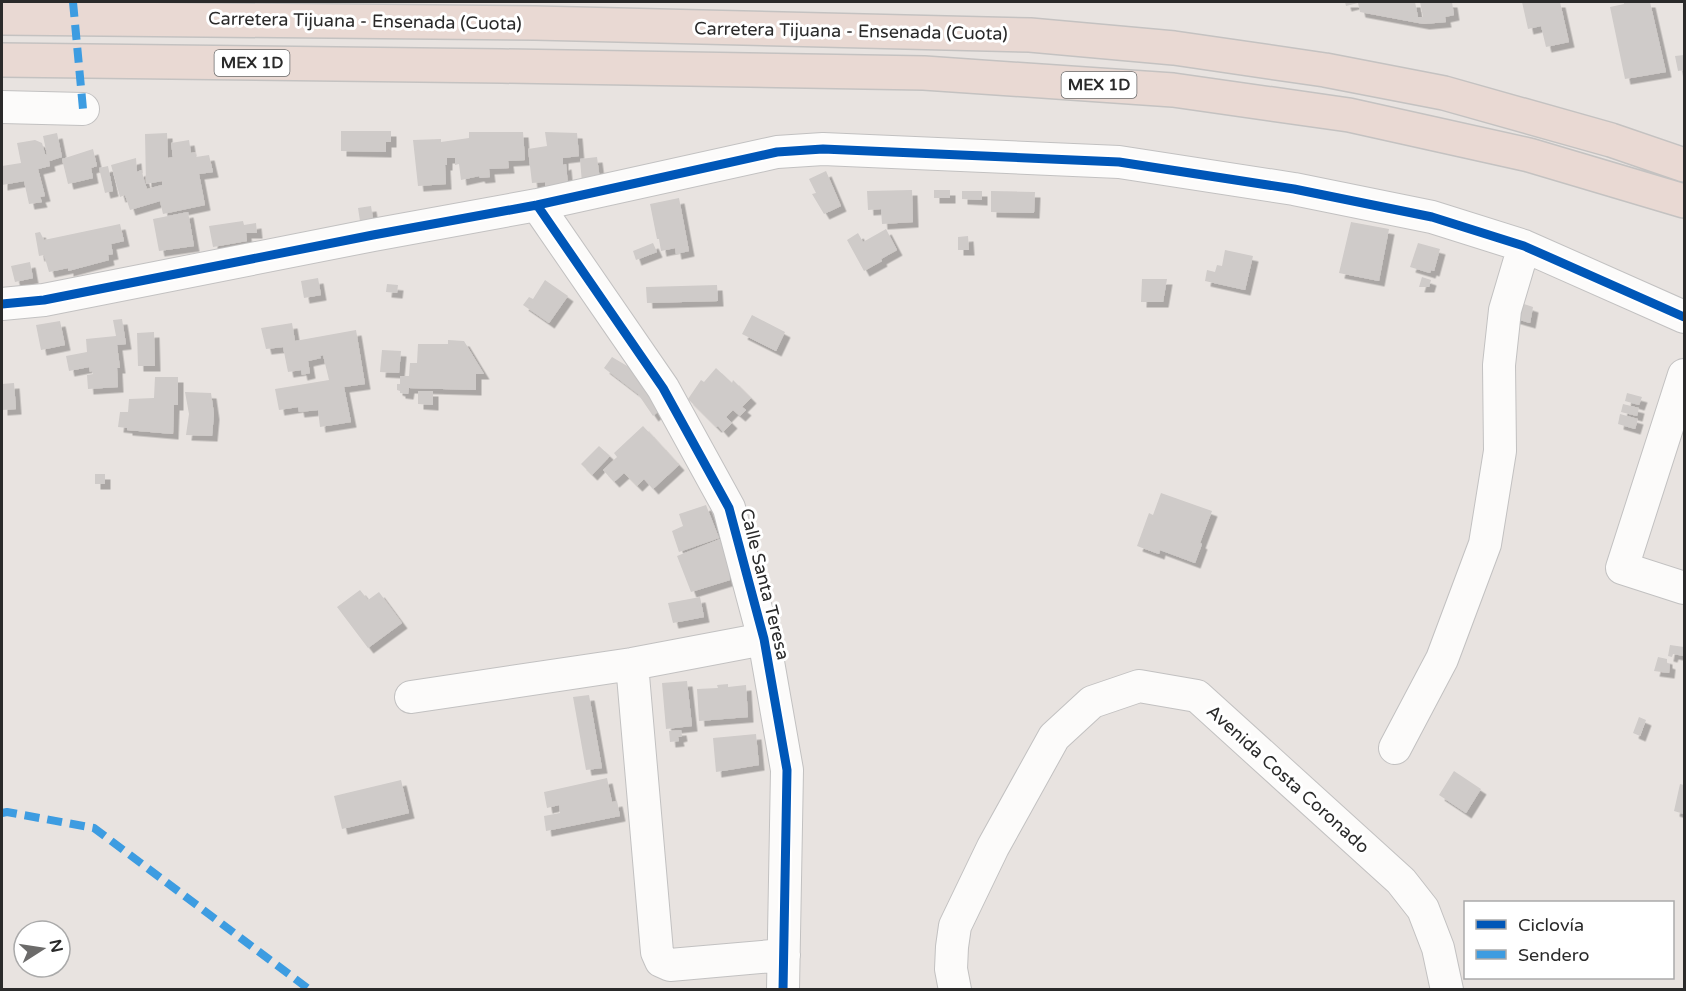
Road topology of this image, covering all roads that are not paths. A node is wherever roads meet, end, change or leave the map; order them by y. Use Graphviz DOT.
graph roads {
  1 [pos="2,18"];
  2 [pos="2,60"];
  3 [pos="2,106"];
  4 [pos="83,109"];
  5 [pos="1684,165"];
  6 [pos="1684,201"];
  7 [pos="537,205"];
  8 [pos="1524,246"];
  9 [pos="2,304"];
  10 [pos="1684,317"];
  11 [pos="1684,375"];
  12 [pos="1684,588"];
  13 [pos="764,639"];
  14 [pos="632,664"];
  15 [pos="411,697"];
  16 [pos="1395,748"];
  17 [pos="784,955"];
  18 [pos="783,990"];
  19 [pos="955,990"];
  20 [pos="1447,990"];
  1 -- 5 [label="highway, Carretera Tijuana - Ensenada (Cuota)"];
  2 -- 6 [label="highway, MEX 1D"];
  3 -- 4 [label="street"];
  7 -- 8 [label="street"];
  7 -- 9 [label="street"];
  7 -- 13 [label="street, Calle Santa Teresa"];
  8 -- 10 [label="street"];
  8 -- 16 [label="street"];
  11 -- 12 [label="street"];
  13 -- 14 [label="street"];
  13 -- 17 [label="street, Calle Santa Teresa"];
  14 -- 15 [label="street"];
  14 -- 17 [label="street"];
  17 -- 18 [label="street, Calle Santa Teresa"];
  19 -- 20 [label="street, Avenida Costa Coronado"];
}
